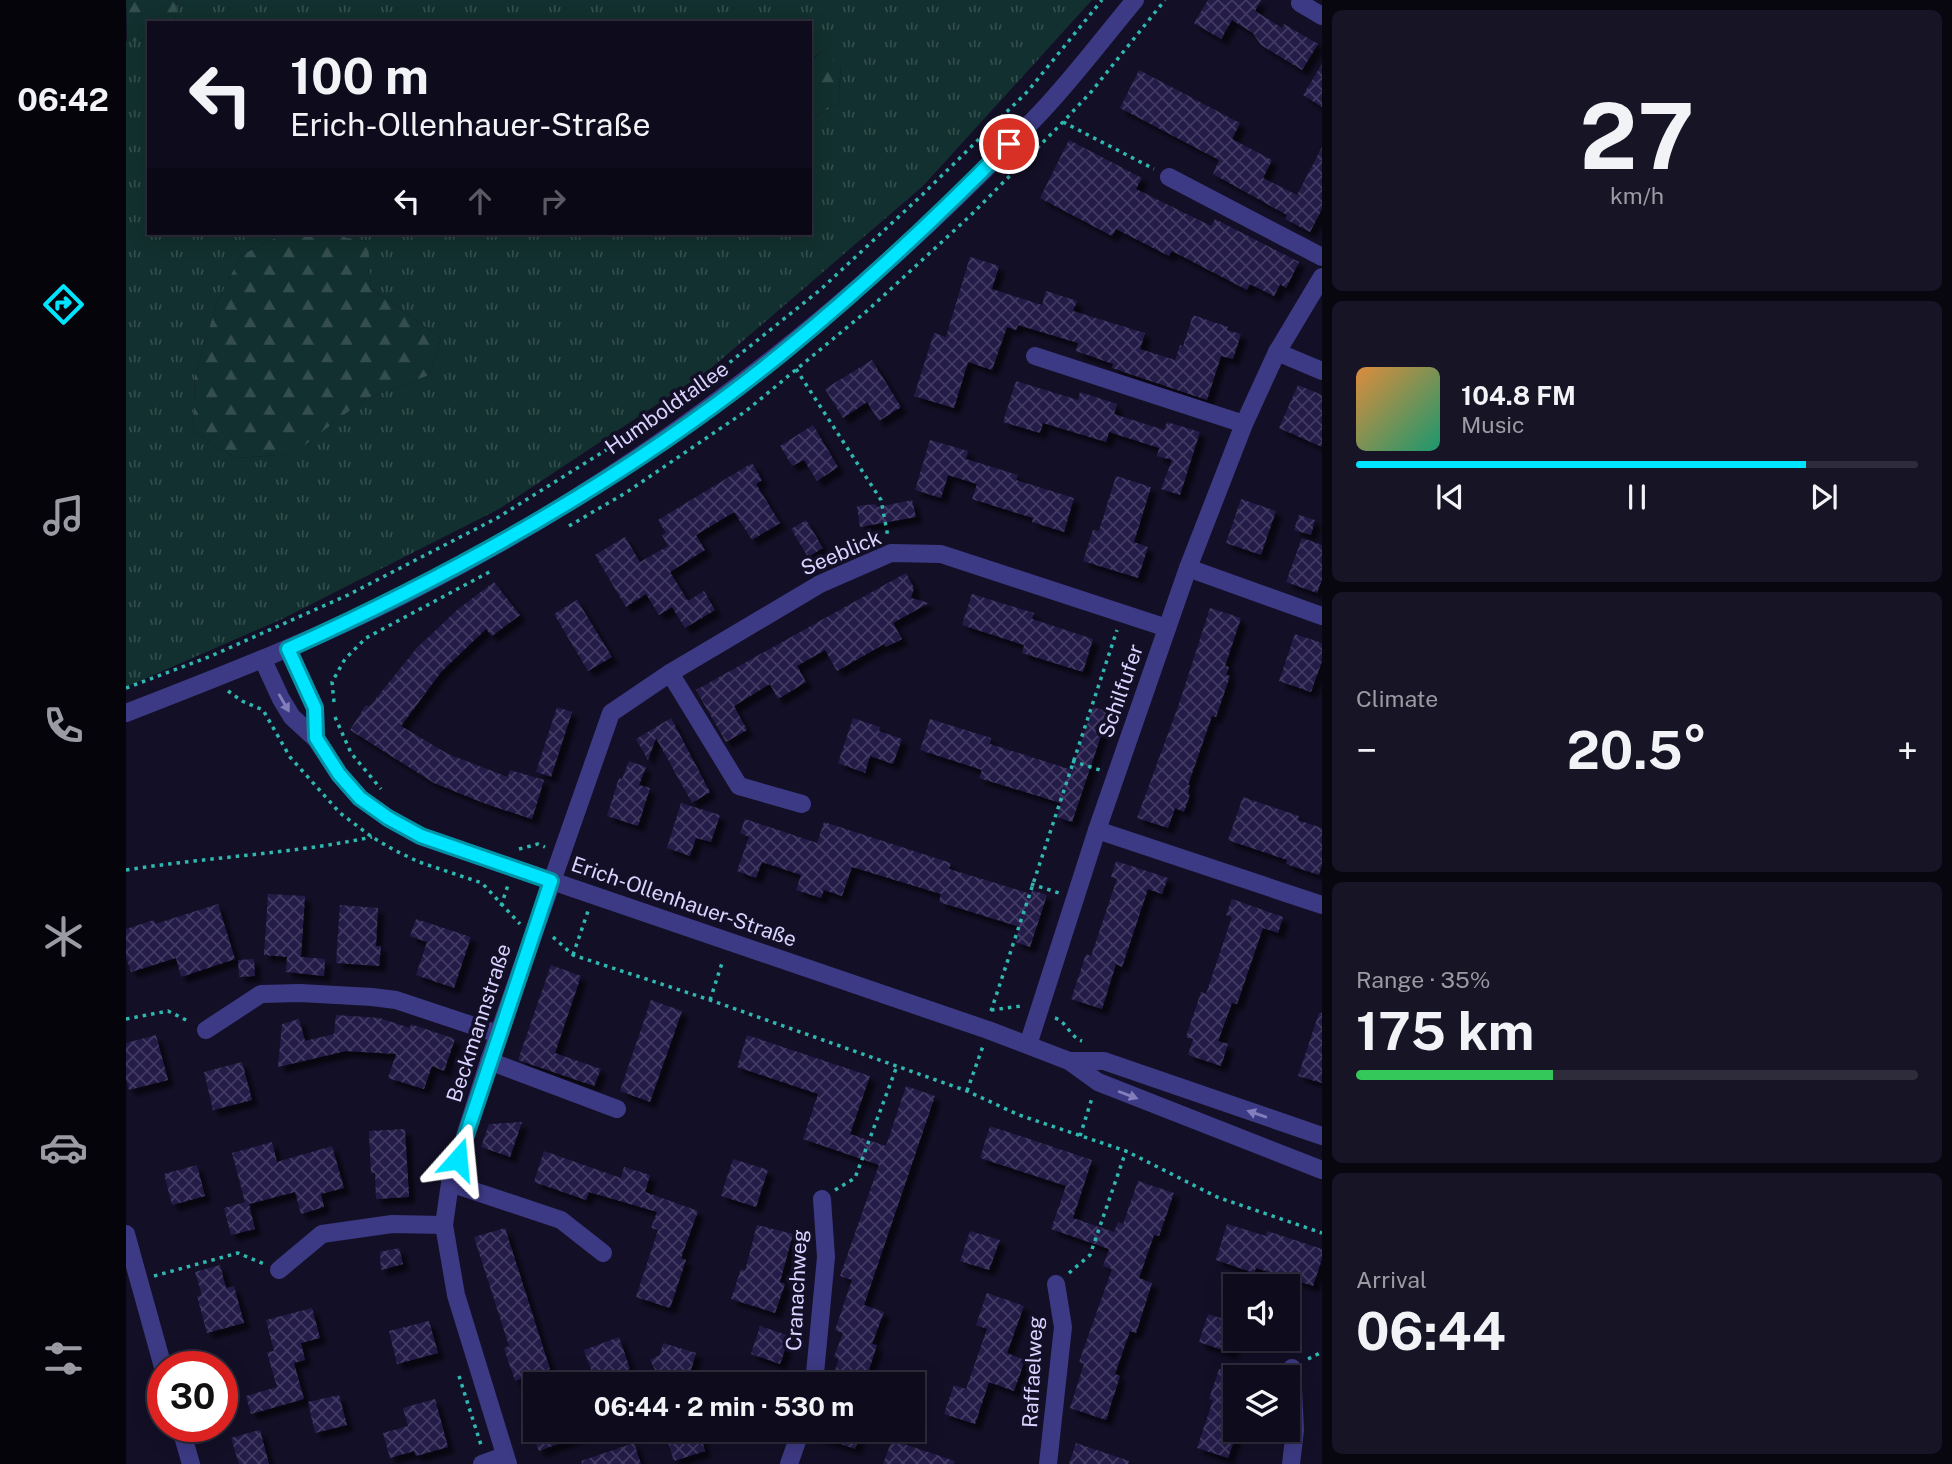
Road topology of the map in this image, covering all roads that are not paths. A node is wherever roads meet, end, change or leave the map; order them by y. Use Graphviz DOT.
graph roads {
  1 [pos="1135,0"];
  2 [pos="1300,3"];
  3 [pos="1322,16"];
  4 [pos="1169,177"];
  5 [pos="1322,257"];
  6 [pos="1322,277"];
  7 [pos="1277,352"];
  8 [pos="1035,356"];
  9 [pos="1322,371"];
  10 [pos="1244,424"];
  11 [pos="1188,568"];
  12 [pos="1322,616"];
  13 [pos="1167,628"];
  14 [pos="288,649"];
  15 [pos="263,660"];
  16 [pos="670,673"];
  17 [pos="126,713"];
  18 [pos="316,738"];
  19 [pos="802,804"];
  20 [pos="1097,830"];
  21 [pos="551,881"];
  22 [pos="1322,905"];
  23 [pos="206,1030"];
  24 [pos="498,1034"];
  25 [pos="1028,1045"];
  26 [pos="489,1061"];
  27 [pos="1069,1061"];
  28 [pos="617,1110"];
  29 [pos="1322,1136"];
  30 [pos="1322,1170"];
  31 [pos="450,1184"];
  32 [pos="822,1199"];
  33 [pos="444,1225"];
  34 [pos="126,1234"];
  35 [pos="603,1253"];
  36 [pos="279,1270"];
  37 [pos="1056,1284"];
  38 [pos="159,1351"];
  39 [pos="815,1372"];
  40 [pos="185,1442"];
  41 [pos="797,1442"];
  42 [pos="1294,1442"];
  43 [pos="506,1460"];
  44 [pos="191,1464"];
  45 [pos="481,1464"];
  46 [pos="789,1464"];
  47 [pos="1048,1464"];
  48 [pos="1291,1464"];
  1 -- 14 [label="street, Humboldtallee"];
  2 -- 3 [label="street"];
  4 -- 5 [label="street"];
  6 -- 7 [label="street, Schilfufer"];
  7 -- 9 [label="street"];
  7 -- 10 [label="street, Schilfufer"];
  8 -- 10 [label="street"];
  10 -- 11 [label="street, Schilfufer"];
  11 -- 12 [label="street"];
  11 -- 13 [label="street, Schilfufer"];
  13 -- 16 [label="street, Seeblick"];
  13 -- 20 [label="street, Schilfufer"];
  14 -- 15 [label="street, Humboldtallee"];
  14 -- 18 [label="street, Erich-Ollenhauer-Straße"];
  15 -- 17 [label="street, Humboldtallee"];
  15 -- 18 [label="street, Erich-Ollenhauer-Straße, one-way"];
  16 -- 19 [label="street"];
  16 -- 21 [label="street, Seeblick"];
  18 -- 21 [label="street, Erich-Ollenhauer-Straße"];
  20 -- 22 [label="street"];
  20 -- 25 [label="street, Schilfufer"];
  21 -- 24 [label="street, Beckmannstraße"];
  21 -- 25 [label="street, Erich-Ollenhauer-Straße"];
  23 -- 24 [label="street"];
  24 -- 26 [label="street, Beckmannstraße"];
  25 -- 27 [label="street, Erich-Ollenhauer-Straße"];
  26 -- 28 [label="street"];
  26 -- 31 [label="street, Beckmannstraße"];
  29 -- 27 [label="street, Erich-Ollenhauer-Straße, one-way"];
  27 -- 30 [label="street, Erich-Ollenhauer-Straße, one-way"];
  31 -- 33 [label="street, Beckmannstraße"];
  31 -- 35 [label="street"];
  32 -- 39 [label="street, Cranachweg"];
  33 -- 36 [label="street"];
  33 -- 43 [label="street, Beckmannstraße"];
  34 -- 38 [label="street"];
  37 -- 47 [label="street, Raffaelweg"];
  40 -- 44 [label="street"];
  41 -- 46 [label="street"];
  42 -- 48 [label="street"];
  43 -- 45 [label="street"];
}
